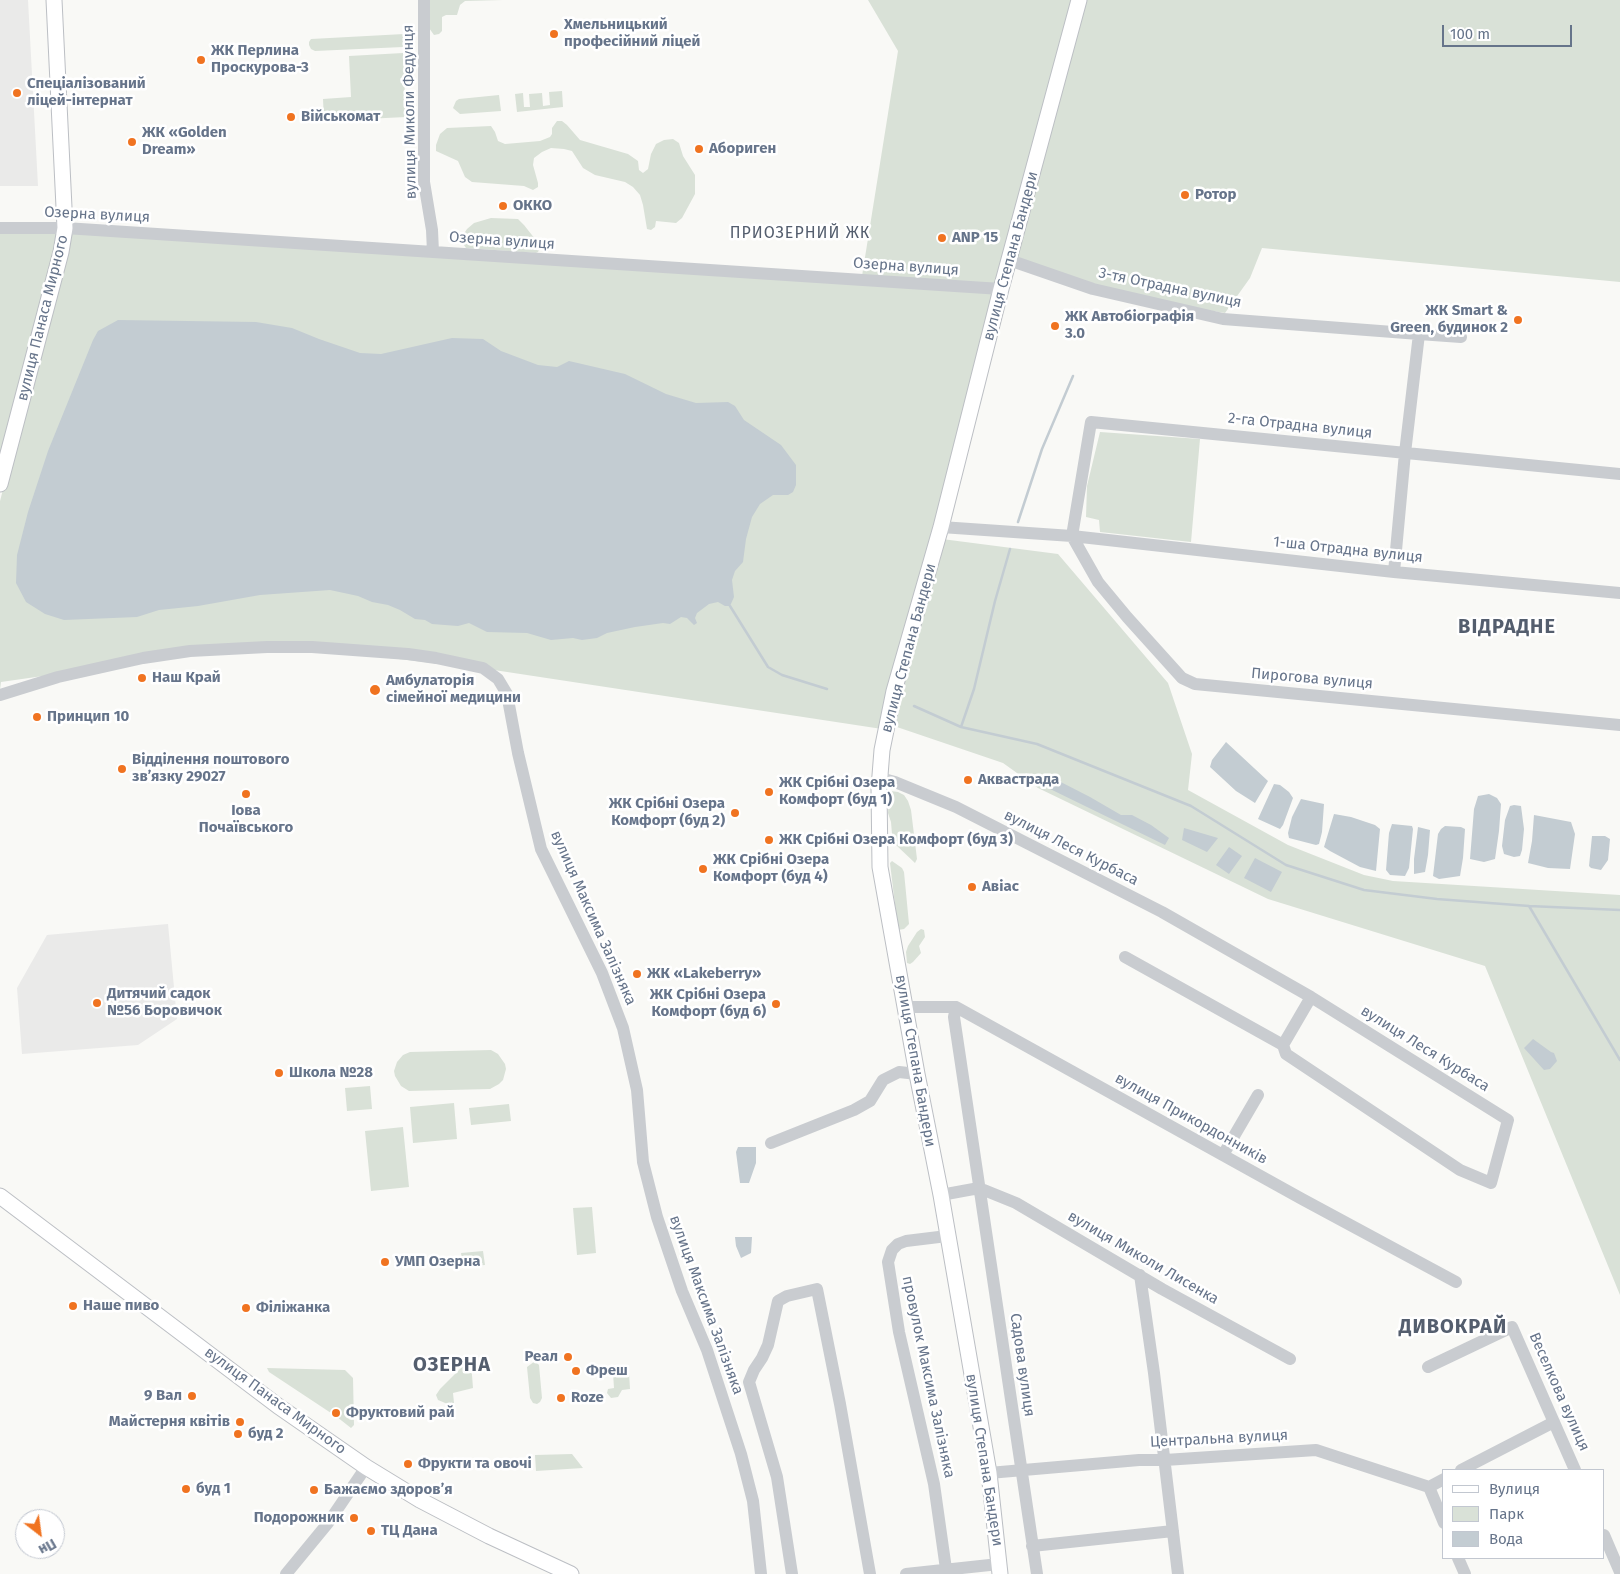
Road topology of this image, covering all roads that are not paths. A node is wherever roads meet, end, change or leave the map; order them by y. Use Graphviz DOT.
graph roads {
  1 [pos="54,0"];
  2 [pos="424,0"];
  3 [pos="1078,0"];
  4 [pos="0,228"];
  5 [pos="65,228"];
  6 [pos="434,252"];
  7 [pos="1009,260"];
  8 [pos="1001,289"];
  9 [pos="1419,334"];
  10 [pos="1461,337"];
  11 [pos="1405,453"];
  12 [pos="1620,474"];
  13 [pos="0,484"];
  14 [pos="941,527"];
  15 [pos="1072,536"];
  16 [pos="1394,572"];
  17 [pos="1620,593"];
  18 [pos="0,695"];
  19 [pos="1620,725"];
  20 [pos="880,778"];
  21 [pos="1125,957"];
  22 [pos="1311,997"];
  23 [pos="905,1007"];
  24 [pos="956,1007"];
  25 [pos="1283,1045"];
  26 [pos="917,1074"];
  27 [pos="1258,1095"];
  28 [pos="771,1143"];
  29 [pos="1223,1155"];
  30 [pos="979,1188"];
  31 [pos="940,1195"];
  32 [pos="0,1196"];
  33 [pos="947,1236"];
  34 [pos="1140,1275"];
  35 [pos="1456,1282"];
  36 [pos="1290,1359"];
  37 [pos="1428,1367"];
  38 [pos="1554,1422"];
  39 [pos="1165,1460"];
  40 [pos="366,1467"];
  41 [pos="1463,1469"];
  42 [pos="1575,1469"];
  43 [pos="1021,1470"];
  44 [pos="989,1473"];
  45 [pos="1442,1480"];
  46 [pos="1429,1487"];
  47 [pos="1442,1519"];
  48 [pos="1172,1531"];
  49 [pos="1605,1537"];
  50 [pos="1032,1546"];
  51 [pos="1458,1559"];
  52 [pos="946,1568"];
  53 [pos="1000,1569"];
  54 [pos="1620,1572"];
  55 [pos="286,1574"];
  56 [pos="571,1574"];
  57 [pos="761,1574"];
  58 [pos="792,1574"];
  59 [pos="870,1574"];
  60 [pos="906,1574"];
  61 [pos="1037,1574"];
  62 [pos="1178,1574"];
  63 [pos="1465,1574"];
  1 -- 5 [label="main road, вулиця Панаса Мирного"];
  2 -- 6 [label="street, вулиця Миколи Федунця"];
  3 -- 7 [label="main road, вулиця Степана Бандери"];
  4 -- 5 [label="street, Озерна вулиця"];
  5 -- 6 [label="street, Озерна вулиця"];
  5 -- 13 [label="main road, вулиця Панаса Мирного"];
  6 -- 8 [label="street, Озерна вулиця"];
  7 -- 8 [label="main road, вулиця Степана Бандери"];
  7 -- 9 [label="street, 3-тя Отрадна вулиця"];
  8 -- 14 [label="main road, вулиця Степана Бандери"];
  9 -- 10 [label="street, 3-тя Отрадна вулиця"];
  9 -- 11 [label="street"];
  11 -- 12 [label="street, 2-га Отрадна вулиця"];
  11 -- 15 [label="street, 2-га Отрадна вулиця"];
  11 -- 16 [label="street"];
  14 -- 15 [label="street, 1-ша Отрадна вулиця"];
  14 -- 20 [label="main road, вулиця Степана Бандери"];
  15 -- 16 [label="street, 1-ша Отрадна вулиця"];
  15 -- 19 [label="street, Пирогова вулиця"];
  16 -- 17 [label="street, 1-ша Отрадна вулиця"];
  18 -- 57 [label="street, вулиця Максима Залізняка"];
  20 -- 22 [label="street, вулиця Леся Курбаса"];
  20 -- 23 [label="main road, вулиця Степана Бандери"];
  21 -- 25 [label="street, вулиця Леся Курбаса"];
  22 -- 25 [label="street"];
  22 -- 25 [label="street, вулиця Леся Курбаса"];
  23 -- 24 [label="street, вулиця Прикордонників"];
  23 -- 26 [label="main road, вулиця Степана Бандери"];
  24 -- 29 [label="street, вулиця Прикордонників"];
  24 -- 30 [label="street, Садова вулиця"];
  26 -- 28 [label="street"];
  26 -- 31 [label="main road, вулиця Степана Бандери"];
  27 -- 29 [label="street"];
  29 -- 35 [label="street, вулиця Прикордонників"];
  30 -- 31 [label="street"];
  30 -- 34 [label="street, вулиця Миколи Лисенка"];
  30 -- 43 [label="street, Садова вулиця"];
  31 -- 33 [label="main road, вулиця Степана Бандери"];
  32 -- 40 [label="main road, вулиця Панаса Мирного"];
  33 -- 44 [label="main road, вулиця Степана Бандери"];
  33 -- 52 [label="street, провулок Максима Залізняка"];
  34 -- 36 [label="street, вулиця Миколи Лисенка"];
  34 -- 39 [label="street"];
  37 -- 38 [label="street, Веселкова вулиця"];
  38 -- 41 [label="street"];
  38 -- 42 [label="street, Веселкова вулиця"];
  39 -- 43 [label="street, Центральна вулиця"];
  39 -- 46 [label="street, Центральна вулиця"];
  39 -- 48 [label="street"];
  40 -- 55 [label="street"];
  40 -- 56 [label="main road, вулиця Панаса Мирного"];
  43 -- 44 [label="street, Центральна вулиця"];
  43 -- 50 [label="street, Садова вулиця"];
  44 -- 53 [label="main road, вулиця Степана Бандери"];
  45 -- 46 [label="street"];
  46 -- 47 [label="street"];
  48 -- 50 [label="street"];
  48 -- 62 [label="street"];
  49 -- 54 [label="street"];
  50 -- 61 [label="street, Садова вулиця"];
  51 -- 63 [label="street"];
  52 -- 53 [label="street"];
  52 -- 60 [label="street"];
  58 -- 59 [label="street, вулиця Максима Залізняка"];
}
